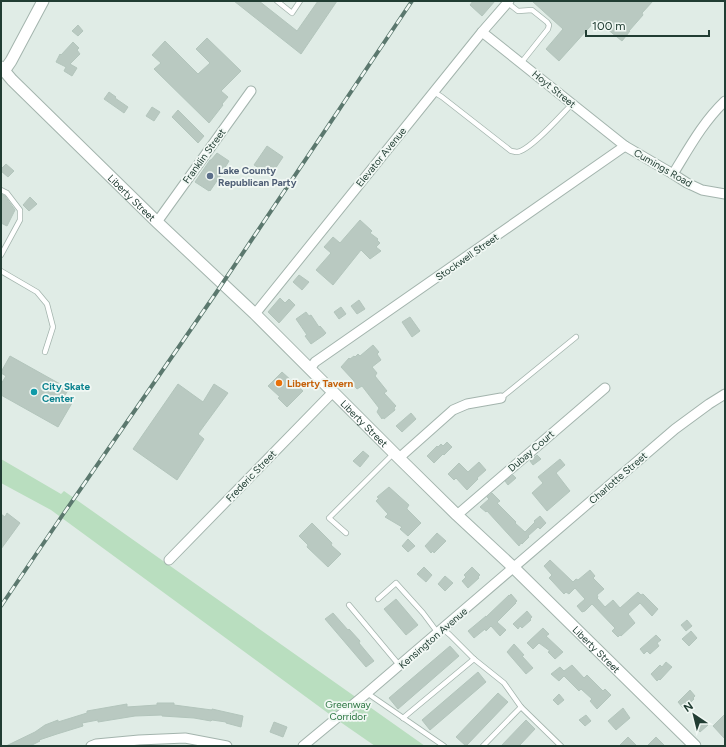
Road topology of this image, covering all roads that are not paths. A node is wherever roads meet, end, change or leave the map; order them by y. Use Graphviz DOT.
graph roads {
  1 [pos="42,1"];
  2 [pos="277,1"];
  3 [pos="300,1"];
  4 [pos="509,2"];
  5 [pos="482,32"];
  6 [pos="521,63"];
  7 [pos="2,72"];
  8 [pos="251,91"];
  9 [pos="434,92"];
  10 [pos="725,101"];
  11 [pos="572,104"];
  12 [pos="625,146"];
  13 [pos="673,174"];
  14 [pos="1,190"];
  15 [pos="725,194"];
  16 [pos="157,222"];
  17 [pos="1,255"];
  18 [pos="1,270"];
  19 [pos="255,314"];
  20 [pos="576,337"];
  21 [pos="45,352"];
  22 [pos="310,369"];
  23 [pos="605,388"];
  24 [pos="333,392"];
  25 [pos="725,394"];
  26 [pos="501,398"];
  27 [pos="396,456"];
  28 [pos="457,515"];
  29 [pos="346,533"];
  30 [pos="169,560"];
  31 [pos="514,568"];
  32 [pos="378,600"];
  33 [pos="349,605"];
  34 [pos="440,631"];
  35 [pos="474,659"];
  36 [pos="400,666"];
  37 [pos="367,693"];
  38 [pos="521,707"];
  39 [pos="403,718"];
  40 [pos="91,746"];
  41 [pos="227,746"];
  42 [pos="303,746"];
  43 [pos="444,746"];
  44 [pos="483,746"];
  45 [pos="561,746"];
  46 [pos="695,746"];
  1 -- 7 [label="street"];
  2 -- 3 [label="lane"];
  4 -- 5 [label="street, Elevator Avenue"];
  4 -- 6 [label="lane"];
  5 -- 6 [label="street, Hoyt Street"];
  5 -- 9 [label="street, Elevator Avenue"];
  6 -- 11 [label="street, Hoyt Street"];
  7 -- 16 [label="street, Liberty Street"];
  8 -- 16 [label="street, Franklin Street"];
  9 -- 11 [label="lane"];
  9 -- 19 [label="street, Elevator Avenue"];
  10 -- 13 [label="street"];
  11 -- 12 [label="street, Hoyt Street"];
  12 -- 13 [label="street, Cumings Road"];
  12 -- 22 [label="street, Stockwell Street"];
  13 -- 15 [label="street, Cumings Road"];
  14 -- 17 [label="lane"];
  16 -- 19 [label="street, Liberty Street"];
  18 -- 21 [label="lane"];
  19 -- 22 [label="street, Liberty Street"];
  20 -- 26 [label="lane"];
  22 -- 24 [label="street, Liberty Street"];
  23 -- 28 [label="street, Dubay Court"];
  24 -- 27 [label="street, Liberty Street"];
  24 -- 30 [label="street, Frederic Street"];
  25 -- 31 [label="street, Charlotte Street"];
  26 -- 27 [label="street"];
  27 -- 28 [label="street, Liberty Street"];
  27 -- 29 [label="lane"];
  28 -- 31 [label="street, Liberty Street"];
  31 -- 34 [label="street, Kensington Avenue"];
  31 -- 46 [label="street, Liberty Street"];
  32 -- 34 [label="lane"];
  33 -- 36 [label="lane"];
  34 -- 35 [label="lane"];
  34 -- 36 [label="street, Kensington Avenue"];
  35 -- 38 [label="lane"];
  35 -- 39 [label="lane"];
  36 -- 37 [label="street, Kensington Avenue"];
  37 -- 39 [label="lane"];
  37 -- 42 [label="street, Kensington Avenue"];
  38 -- 44 [label="lane"];
  38 -- 45 [label="lane"];
  39 -- 43 [label="lane"];
  40 -- 41 [label="street"];
}
